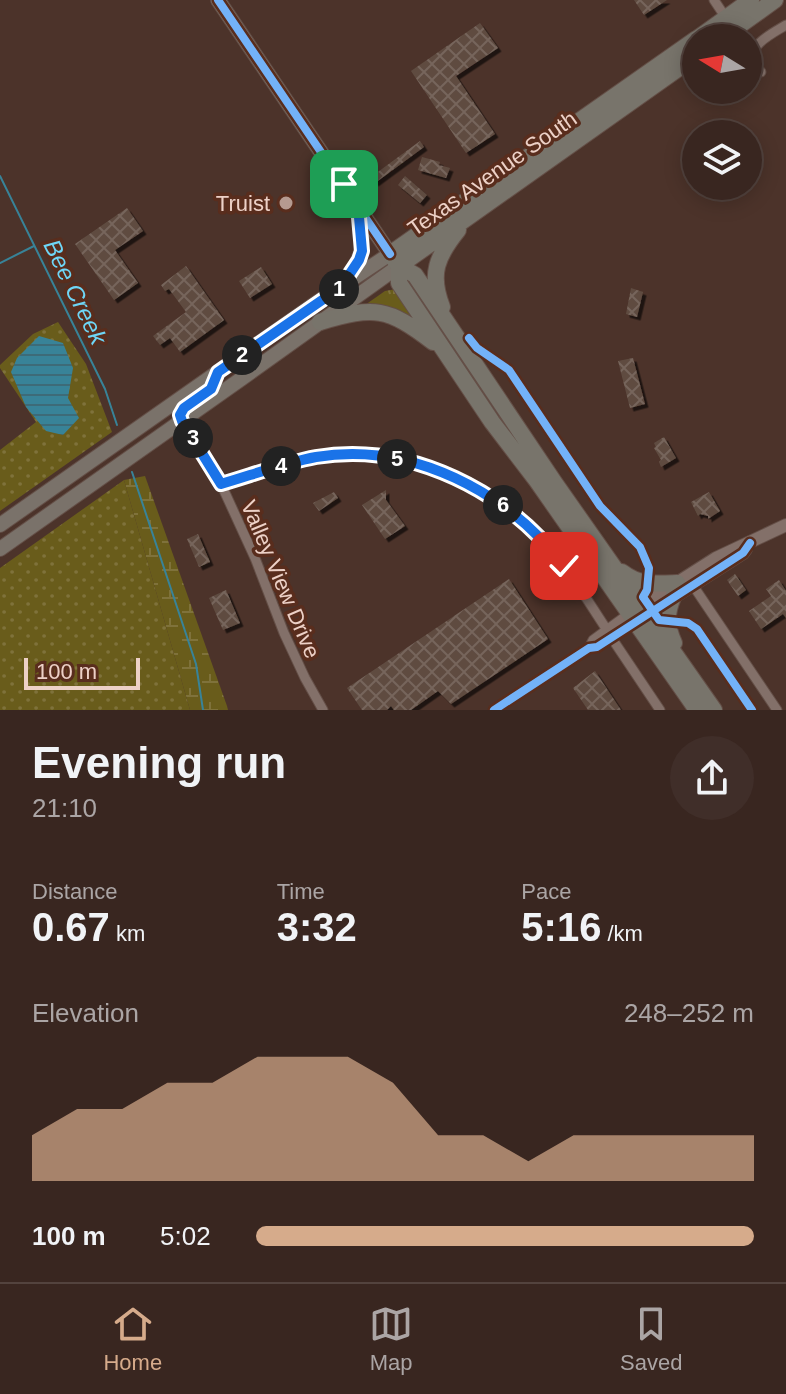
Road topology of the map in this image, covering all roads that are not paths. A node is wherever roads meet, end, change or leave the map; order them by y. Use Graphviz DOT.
graph roads {
  1 [pos="218,0"];
  2 [pos="714,0"];
  3 [pos="751,0"];
  4 [pos="775,0"];
  5 [pos="726,18"];
  6 [pos="718,24"];
  7 [pos="742,24"];
  8 [pos="786,25"];
  9 [pos="762,41"];
  10 [pos="682,50"];
  11 [pos="682,66"];
  12 [pos="358,206"];
  13 [pos="470,216"];
  14 [pos="394,260"];
  15 [pos="341,287"];
  16 [pos="320,322"];
  17 [pos="448,323"];
  18 [pos="444,350"];
  19 [pos="218,372"];
  20 [pos="169,407"];
  21 [pos="182,421"];
  22 [pos="123,462"];
  23 [pos="221,484"];
  24 [pos="786,525"];
  25 [pos="0,527"];
  26 [pos="5,545"];
  27 [pos="612,563"];
  28 [pos="681,588"];
  29 [pos="639,614"];
  30 [pos="609,634"];
  31 [pos="682,663"];
  32 [pos="323,710"];
  33 [pos="494,710"];
  34 [pos="660,710"];
  35 [pos="697,710"];
  36 [pos="714,710"];
  37 [pos="777,710"];
  1 -- 12 [label="main road"];
  2 -- 5 [label="street"];
  3 -- 5 [label="highway, Texas Avenue South"];
  4 -- 7 [label="highway"];
  5 -- 6 [label="highway, Texas Avenue South"];
  8 -- 9 [label="street"];
  10 -- 14 [label="highway, Texas Avenue South"];
  11 -- 13 [label="highway, Texas Avenue South"];
  12 -- 14 [label="main road"];
  12 -- 15 [label="main road"];
  13 -- 14 [label="highway, Texas Avenue South"];
  13 -- 17 [label="highway"];
  14 -- 15 [label="main road, Texas Avenue South"];
  14 -- 16 [label="main road, Texas Avenue South"];
  14 -- 17 [label="highway"];
  14 -- 18 [label="highway"];
  15 -- 19 [label="main road, Texas Avenue South"];
  16 -- 18 [label="highway"];
  16 -- 21 [label="main road, Texas Avenue South"];
  17 -- 27 [label="highway"];
  18 -- 29 [label="highway"];
  19 -- 20 [label="main road, Texas Avenue South"];
  19 -- 21 [label="main road"];
  20 -- 22 [label="main road"];
  20 -- 25 [label="main road, Texas Avenue South"];
  21 -- 22 [label="main road, Texas Avenue South"];
  21 -- 23 [label="street, Valley View Drive"];
  22 -- 26 [label="main road, Texas Avenue South"];
  23 -- 30 [label="street"];
  23 -- 32 [label="street, Valley View Drive"];
  24 -- 28 [label="street"];
  25 -- 26 [label="street"];
  27 -- 28 [label="highway"];
  27 -- 29 [label="highway"];
  28 -- 29 [label="street"];
  28 -- 31 [label="highway"];
  28 -- 37 [label="street"];
  29 -- 30 [label="street"];
  29 -- 31 [label="highway"];
  29 -- 35 [label="highway"];
  30 -- 33 [label="street"];
  30 -- 34 [label="street"];
  31 -- 36 [label="highway"];
}
